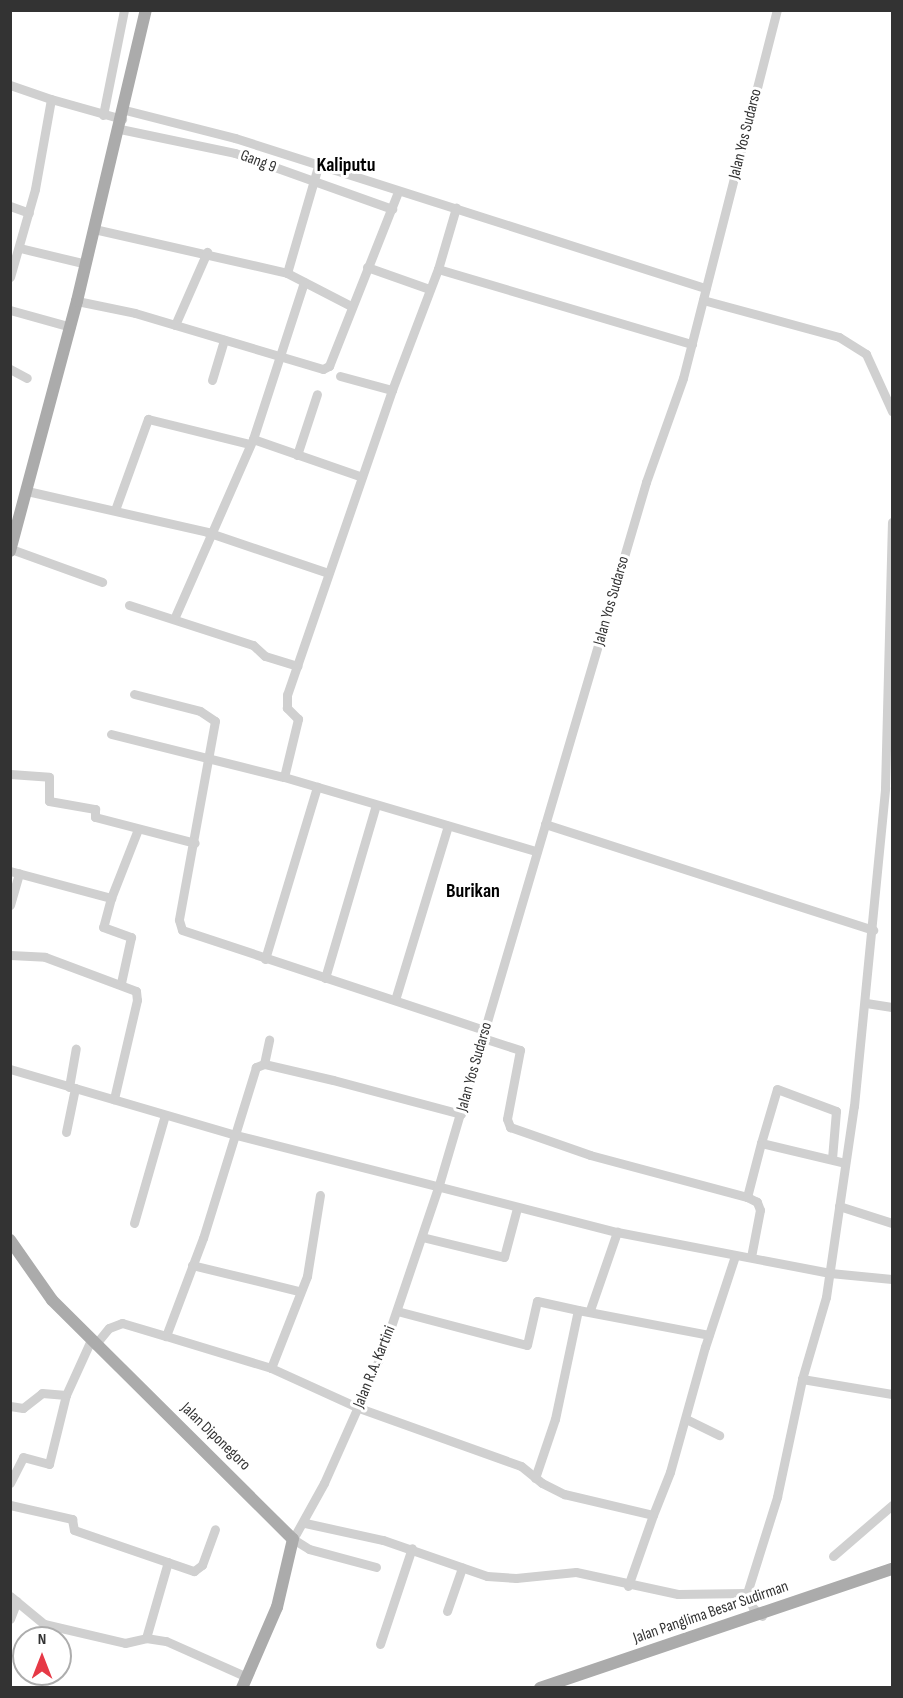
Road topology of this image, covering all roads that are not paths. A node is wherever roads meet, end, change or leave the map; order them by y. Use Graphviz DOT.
graph roads {
  1 [pos="124,10"];
  2 [pos="146,10"];
  3 [pos="777,10"];
  4 [pos="10,85"];
  5 [pos="51,99"];
  6 [pos="103,114"];
  7 [pos="122,119"];
  8 [pos="318,166"];
  9 [pos="315,183"];
  10 [pos="398,192"];
  11 [pos="10,206"];
  12 [pos="392,208"];
  13 [pos="456,208"];
  14 [pos="29,213"];
  15 [pos="94,229"];
  16 [pos="20,248"];
  17 [pos="207,252"];
  18 [pos="13,259"];
  19 [pos="86,264"];
  20 [pos="367,267"];
  21 [pos="438,269"];
  22 [pos="287,273"];
  23 [pos="10,276"];
  24 [pos="304,282"];
  25 [pos="706,288"];
  26 [pos="429,289"];
  27 [pos="703,300"];
  28 [pos="77,301"];
  29 [pos="351,306"];
  30 [pos="10,310"];
  31 [pos="175,326"];
  32 [pos="71,327"];
  33 [pos="224,340"];
  34 [pos="692,344"];
  35 [pos="277,356"];
  36 [pos="10,369"];
  37 [pos="340,376"];
  38 [pos="27,378"];
  39 [pos="212,380"];
  40 [pos="392,390"];
  41 [pos="317,394"];
  42 [pos="892,411"];
  43 [pos="251,442"];
  44 [pos="297,455"];
  45 [pos="362,477"];
  46 [pos="27,490"];
  47 [pos="115,510"];
  48 [pos="16,511"];
  49 [pos="892,522"];
  50 [pos="211,533"];
  51 [pos="11,550"];
  52 [pos="328,573"];
  53 [pos="102,582"];
  54 [pos="129,605"];
  55 [pos="174,619"];
  56 [pos="297,666"];
  57 [pos="134,694"];
  58 [pos="890,704"];
  59 [pos="111,734"];
  60 [pos="209,760"];
  61 [pos="10,774"];
  62 [pos="285,777"];
  63 [pos="317,786"];
  64 [pos="889,787"];
  65 [pos="376,806"];
  66 [pos="545,824"];
  67 [pos="448,826"];
  68 [pos="882,828"];
  69 [pos="892,828"];
  70 [pos="138,829"];
  71 [pos="195,843"];
  72 [pos="536,851"];
  73 [pos="15,872"];
  74 [pos="111,898"];
  75 [pos="10,905"];
  76 [pos="873,930"];
  77 [pos="10,955"];
  78 [pos="265,959"];
  79 [pos="325,978"];
  80 [pos="121,983"];
  81 [pos="395,1000"];
  82 [pos="866,1003"];
  83 [pos="892,1007"];
  84 [pos="484,1034"];
  85 [pos="269,1040"];
  86 [pos="76,1049"];
  87 [pos="264,1064"];
  88 [pos="10,1069"];
  89 [pos="72,1087"];
  90 [pos="114,1099"];
  91 [pos="461,1114"];
  92 [pos="165,1115"];
  93 [pos="66,1132"];
  94 [pos="236,1135"];
  95 [pos="761,1143"];
  96 [pos="838,1161"];
  97 [pos="438,1188"];
  98 [pos="320,1195"];
  99 [pos="747,1197"];
  100 [pos="839,1206"];
  101 [pos="517,1208"];
  102 [pos="134,1223"];
  103 [pos="892,1223"];
  104 [pos="617,1232"];
  105 [pos="422,1237"];
  106 [pos="10,1240"];
  107 [pos="735,1256"];
  108 [pos="750,1257"];
  109 [pos="192,1265"];
  110 [pos="830,1273"];
  111 [pos="892,1279"];
  112 [pos="299,1291"];
  113 [pos="578,1310"];
  114 [pos="590,1310"];
  115 [pos="397,1311"];
  116 [pos="709,1335"];
  117 [pos="166,1336"];
  118 [pos="93,1343"];
  119 [pos="271,1368"];
  120 [pos="802,1379"];
  121 [pos="892,1394"];
  122 [pos="66,1395"];
  123 [pos="10,1406"];
  124 [pos="359,1408"];
  125 [pos="686,1419"];
  126 [pos="719,1435"];
  127 [pos="535,1478"];
  128 [pos="10,1483"];
  129 [pos="10,1505"];
  130 [pos="892,1505"];
  131 [pos="653,1515"];
  132 [pos="304,1523"];
  133 [pos="215,1529"];
  134 [pos="294,1539"];
  135 [pos="412,1548"];
  136 [pos="833,1556"];
  137 [pos="168,1562"];
  138 [pos="376,1567"];
  139 [pos="462,1568"];
  140 [pos="892,1569"];
  141 [pos="628,1586"];
  142 [pos="747,1593"];
  143 [pos="14,1599"];
  144 [pos="447,1611"];
  145 [pos="762,1616"];
  146 [pos="10,1618"];
  147 [pos="146,1638"];
  148 [pos="380,1644"];
  149 [pos="245,1682"];
  150 [pos="540,1688"];
  1 -- 6 [label="street"];
  2 -- 7 [label="main road"];
  3 -- 25 [label="street, Jalan Yos Sudarso"];
  4 -- 5 [label="street"];
  5 -- 6 [label="street"];
  5 -- 14 [label="street"];
  6 -- 7 [label="street"];
  7 -- 8 [label="street"];
  7 -- 9 [label="street, Gang 9"];
  7 -- 15 [label="main road"];
  8 -- 9 [label="street"];
  8 -- 10 [label="street"];
  9 -- 12 [label="street, Gang 9"];
  9 -- 22 [label="street"];
  10 -- 12 [label="street"];
  10 -- 13 [label="street"];
  11 -- 14 [label="street"];
  12 -- 20 [label="street"];
  13 -- 21 [label="street"];
  13 -- 25 [label="street"];
  14 -- 16 [label="street"];
  15 -- 17 [label="street"];
  15 -- 19 [label="main road"];
  16 -- 18 [label="street"];
  16 -- 19 [label="street"];
  17 -- 22 [label="street"];
  17 -- 31 [label="street"];
  18 -- 23 [label="street"];
  19 -- 28 [label="main road"];
  20 -- 26 [label="street"];
  20 -- 29 [label="street"];
  21 -- 26 [label="street"];
  21 -- 34 [label="street"];
  22 -- 24 [label="street"];
  24 -- 29 [label="street"];
  24 -- 35 [label="street"];
  25 -- 27 [label="street, Jalan Yos Sudarso"];
  26 -- 40 [label="street"];
  27 -- 34 [label="street, Jalan Yos Sudarso"];
  27 -- 42 [label="street"];
  28 -- 31 [label="street"];
  28 -- 32 [label="main road"];
  29 -- 35 [label="street"];
  30 -- 32 [label="street"];
  31 -- 33 [label="street"];
  32 -- 46 [label="main road"];
  33 -- 35 [label="street"];
  33 -- 39 [label="street"];
  34 -- 66 [label="street, Jalan Yos Sudarso"];
  35 -- 43 [label="street"];
  36 -- 38 [label="street"];
  37 -- 40 [label="street"];
  40 -- 45 [label="street"];
  41 -- 44 [label="street"];
  43 -- 44 [label="street"];
  43 -- 47 [label="street"];
  43 -- 50 [label="street"];
  44 -- 45 [label="street"];
  45 -- 52 [label="street"];
  46 -- 47 [label="street"];
  46 -- 48 [label="main road"];
  47 -- 50 [label="street"];
  48 -- 51 [label="main road"];
  49 -- 58 [label="street"];
  50 -- 52 [label="street"];
  50 -- 55 [label="street"];
  51 -- 53 [label="street"];
  52 -- 56 [label="street"];
  54 -- 55 [label="street"];
  55 -- 56 [label="street"];
  56 -- 62 [label="street"];
  57 -- 60 [label="street"];
  58 -- 64 [label="street"];
  59 -- 60 [label="street"];
  60 -- 62 [label="street"];
  60 -- 71 [label="street"];
  61 -- 70 [label="street"];
  62 -- 63 [label="street"];
  63 -- 65 [label="street"];
  63 -- 78 [label="street"];
  64 -- 68 [label="street"];
  65 -- 67 [label="street"];
  65 -- 79 [label="street"];
  66 -- 72 [label="street, Jalan Yos Sudarso"];
  66 -- 76 [label="street"];
  67 -- 72 [label="street"];
  67 -- 81 [label="street"];
  68 -- 69 [label="street"];
  68 -- 76 [label="street"];
  70 -- 71 [label="street"];
  70 -- 74 [label="street"];
  71 -- 78 [label="street"];
  72 -- 84 [label="street, Jalan Yos Sudarso"];
  73 -- 74 [label="street"];
  73 -- 75 [label="street"];
  74 -- 80 [label="street"];
  76 -- 82 [label="street"];
  77 -- 80 [label="street"];
  78 -- 79 [label="street"];
  79 -- 81 [label="street"];
  80 -- 90 [label="street"];
  81 -- 84 [label="street"];
  82 -- 83 [label="street"];
  82 -- 96 [label="street"];
  84 -- 91 [label="street, Jalan Yos Sudarso"];
  84 -- 99 [label="street"];
  85 -- 87 [label="street"];
  86 -- 89 [label="street"];
  87 -- 91 [label="street"];
  87 -- 94 [label="street"];
  88 -- 89 [label="street"];
  89 -- 90 [label="street"];
  89 -- 93 [label="street"];
  90 -- 92 [label="street"];
  91 -- 97 [label="street, Jalan Yos Sudarso"];
  92 -- 94 [label="street"];
  92 -- 102 [label="street"];
  94 -- 97 [label="street"];
  94 -- 109 [label="street"];
  95 -- 96 [label="street"];
  95 -- 96 [label="street"];
  95 -- 99 [label="street"];
  96 -- 100 [label="street"];
  97 -- 101 [label="street"];
  97 -- 105 [label="street, Jalan R.A. Kartini"];
  98 -- 112 [label="street"];
  99 -- 108 [label="street"];
  100 -- 103 [label="street"];
  100 -- 110 [label="street"];
  101 -- 104 [label="street"];
  101 -- 105 [label="street"];
  104 -- 107 [label="street"];
  104 -- 114 [label="street"];
  105 -- 115 [label="street, Jalan R.A. Kartini"];
  106 -- 118 [label="main road, Jalan Diponegoro"];
  107 -- 108 [label="street"];
  107 -- 116 [label="street"];
  108 -- 110 [label="street"];
  109 -- 112 [label="street"];
  109 -- 117 [label="street"];
  110 -- 111 [label="street"];
  110 -- 120 [label="street"];
  112 -- 119 [label="street"];
  113 -- 114 [label="street"];
  113 -- 115 [label="street"];
  113 -- 127 [label="street"];
  114 -- 116 [label="street"];
  115 -- 124 [label="street, Jalan R.A. Kartini"];
  116 -- 125 [label="street"];
  117 -- 118 [label="street"];
  117 -- 119 [label="street"];
  118 -- 122 [label="street"];
  118 -- 134 [label="main road, Jalan Diponegoro"];
  119 -- 124 [label="street"];
  120 -- 121 [label="street"];
  120 -- 142 [label="street"];
  122 -- 123 [label="street"];
  122 -- 128 [label="street"];
  124 -- 127 [label="street"];
  124 -- 132 [label="street, Jalan R.A. Kartini"];
  125 -- 126 [label="street"];
  125 -- 131 [label="street"];
  127 -- 131 [label="street"];
  129 -- 137 [label="street"];
  130 -- 136 [label="street"];
  131 -- 141 [label="street"];
  132 -- 134 [label="street, Jalan R.A. Kartini"];
  132 -- 135 [label="street"];
  133 -- 137 [label="street"];
  134 -- 138 [label="street"];
  134 -- 149 [label="main road"];
  135 -- 139 [label="street"];
  135 -- 148 [label="street"];
  137 -- 147 [label="street"];
  139 -- 141 [label="street"];
  139 -- 144 [label="street"];
  140 -- 145 [label="main road, Jalan Panglima Besar Sudirman"];
  141 -- 142 [label="street"];
  142 -- 145 [label="street"];
  143 -- 146 [label="street"];
  143 -- 147 [label="street"];
  145 -- 150 [label="main road, Jalan Panglima Besar Sudirman"];
  147 -- 149 [label="street"];
}
